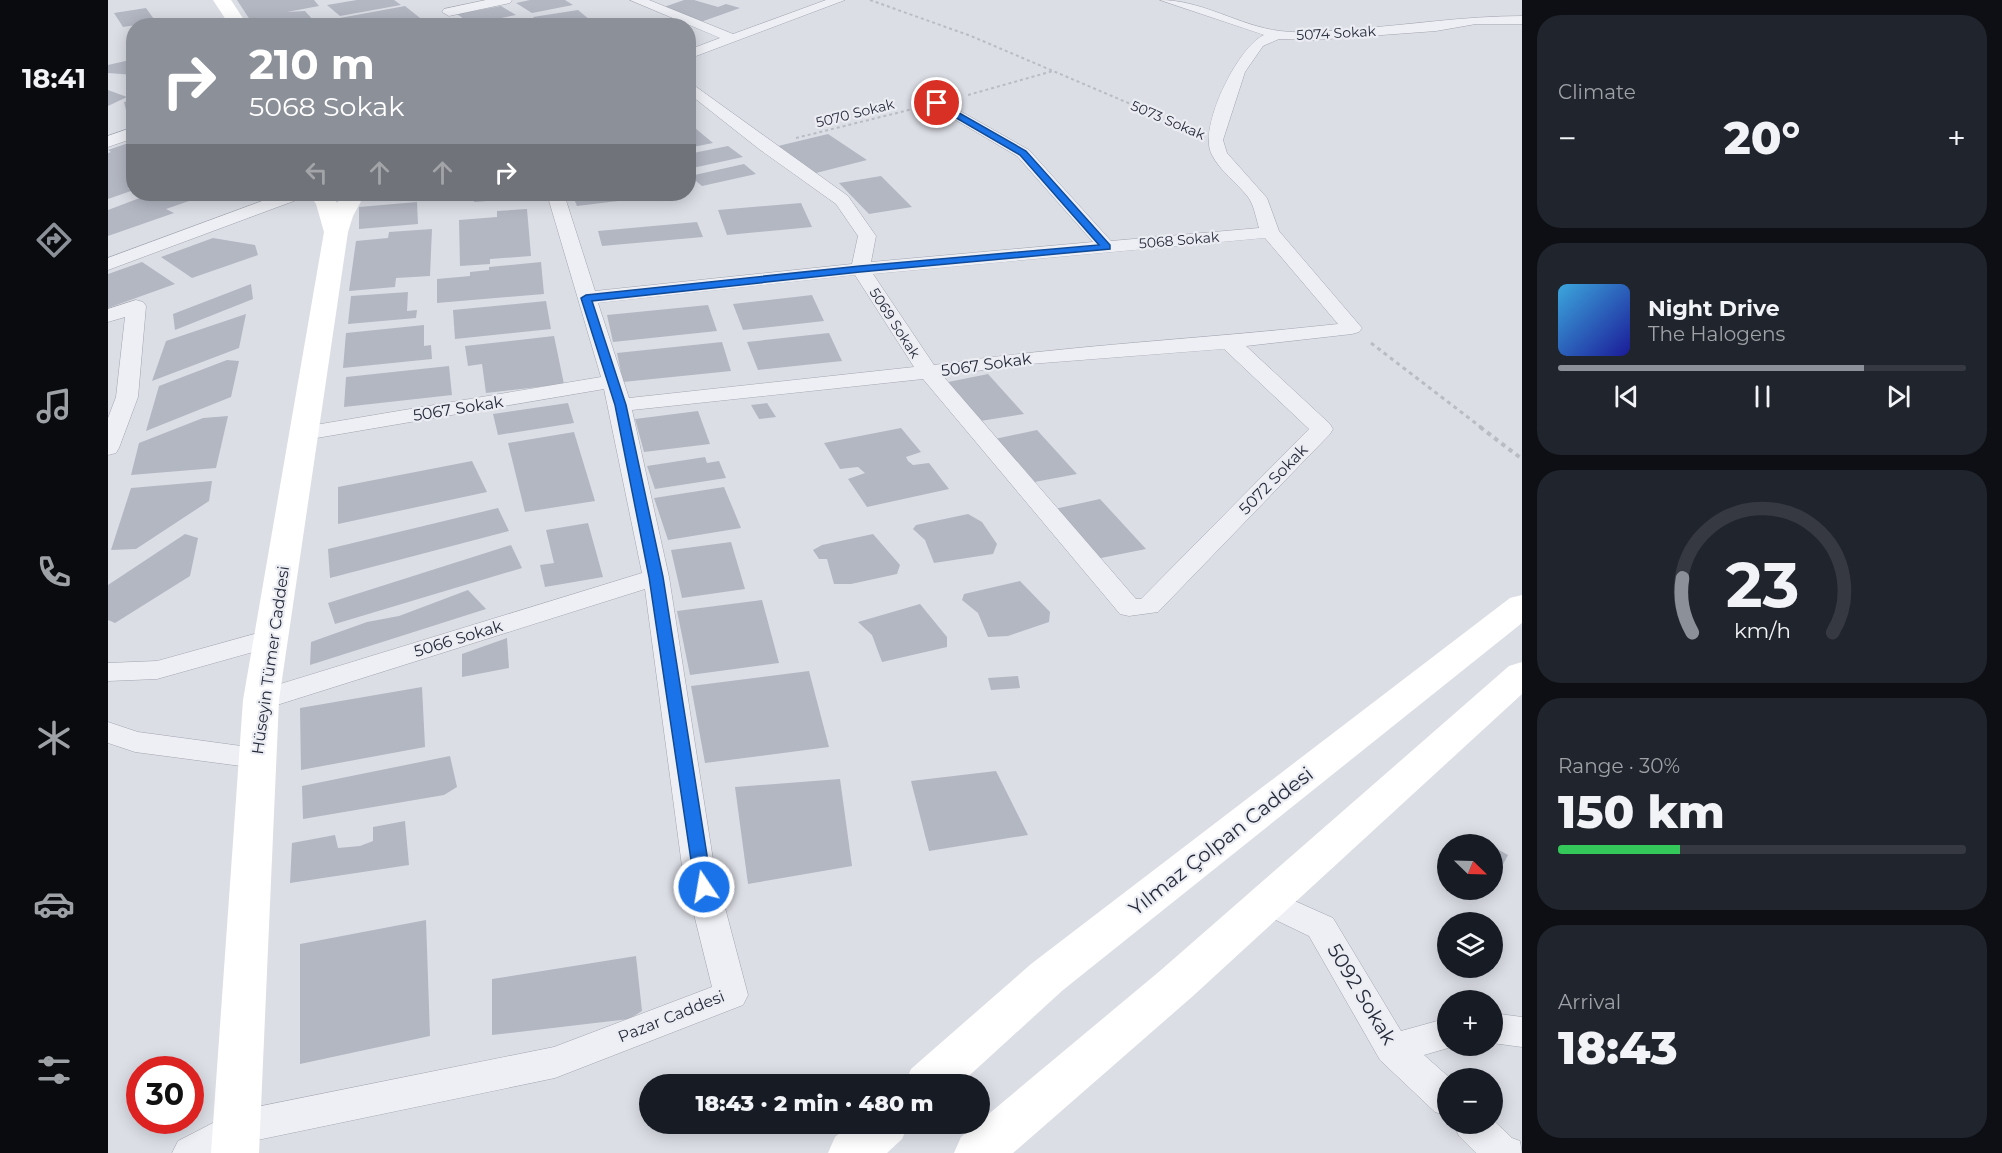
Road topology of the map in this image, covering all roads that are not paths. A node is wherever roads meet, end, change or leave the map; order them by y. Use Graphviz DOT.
graph roads {
  1 [pos="222,0"];
  2 [pos="505,0"];
  3 [pos="637,0"];
  4 [pos="838,0"];
  5 [pos="1167,0"];
  6 [pos="234,18"];
  7 [pos="455,18"];
  8 [pos="680,18"];
  9 [pos="1522,20"];
  10 [pos="696,25"];
  11 [pos="1277,35"];
  12 [pos="730,39"];
  13 [pos="696,52"];
  14 [pos="696,91"];
  15 [pos="937,103"];
  16 [pos="1215,140"];
  17 [pos="270,201"];
  18 [pos="323,201"];
  19 [pos="350,201"];
  20 [pos="557,201"];
  21 [pos="336,231"];
  22 [pos="1270,232"];
  23 [pos="1107,247"];
  24 [pos="108,264"];
  25 [pos="860,269"];
  26 [pos="586,298"];
  27 [pos="108,316"];
  28 [pos="1352,328"];
  29 [pos="1229,342"];
  30 [pos="928,372"];
  31 [pos="611,382"];
  32 [pos="620,405"];
  33 [pos="305,433"];
  34 [pos="108,448"];
  35 [pos="656,577"];
  36 [pos="1522,606"];
  37 [pos="1129,608"];
  38 [pos="270,639"];
  39 [pos="108,672"];
  40 [pos="1522,674"];
  41 [pos="261,700"];
  42 [pos="108,732"];
  43 [pos="256,758"];
  44 [pos="1268,902"];
  45 [pos="1503,1029"];
  46 [pos="1522,1032"];
  47 [pos="1437,1036"];
  48 [pos="1393,1049"];
  49 [pos="939,1074"];
  50 [pos="1437,1090"];
  51 [pos="874,1134"];
  52 [pos="1482,1134"];
  53 [pos="238,1145"];
  54 [pos="191,1153"];
  55 [pos="852,1153"];
  56 [pos="978,1153"];
  57 [pos="1507,1153"];
  1 -- 6 [label="main road"];
  2 -- 7 [label="street"];
  3 -- 8 [label="street"];
  4 -- 12 [label="street"];
  5 -- 11 [label="street"];
  9 -- 11 [label="street, 5074 Sokak"];
  10 -- 12 [label="street"];
  11 -- 16 [label="street, 5074 Sokak"];
  12 -- 13 [label="street"];
  14 -- 25 [label="street"];
  15 -- 23 [label="street"];
  16 -- 22 [label="street, 5073 Sokak"];
  17 -- 24 [label="street"];
  18 -- 21 [label="main road"];
  19 -- 21 [label="main road, Hüseyin Tümer Caddesi"];
  20 -- 26 [label="street, Pazar Caddesi"];
  21 -- 33 [label="main road, Hüseyin Tümer Caddesi"];
  22 -- 23 [label="street, 5068 Sokak"];
  22 -- 28 [label="street, 5073 Sokak"];
  23 -- 25 [label="street, 5068 Sokak"];
  25 -- 26 [label="street, 5068 Sokak"];
  25 -- 30 [label="street, 5069 Sokak"];
  26 -- 31 [label="street, Pazar Caddesi"];
  27 -- 34 [label="street"];
  28 -- 29 [label="street, 5067 Sokak"];
  29 -- 30 [label="street, 5067 Sokak"];
  29 -- 37 [label="street, 5072 Sokak"];
  30 -- 32 [label="street, 5067 Sokak"];
  30 -- 37 [label="street, 5069 Sokak"];
  31 -- 32 [label="street, Pazar Caddesi"];
  31 -- 33 [label="street, 5067 Sokak"];
  32 -- 35 [label="street, Pazar Caddesi"];
  33 -- 38 [label="main road, Hüseyin Tümer Caddesi"];
  35 -- 41 [label="street, 5066 Sokak"];
  35 -- 53 [label="street, Pazar Caddesi"];
  36 -- 49 [label="main road, Yılmaz Çolpan Caddesi"];
  38 -- 39 [label="street"];
  38 -- 41 [label="main road, Hüseyin Tümer Caddesi"];
  40 -- 44 [label="main road"];
  41 -- 43 [label="main road, Hüseyin Tümer Caddesi"];
  42 -- 43 [label="street"];
  43 -- 53 [label="main road, Hüseyin Tümer Caddesi"];
  44 -- 48 [label="street, 5092 Sokak"];
  44 -- 56 [label="main road"];
  45 -- 46 [label="street"];
  47 -- 48 [label="street"];
  48 -- 50 [label="street, 5092 Sokak"];
  51 -- 55 [label="main road"];
  52 -- 57 [label="street"];
  53 -- 54 [label="street"];
}
